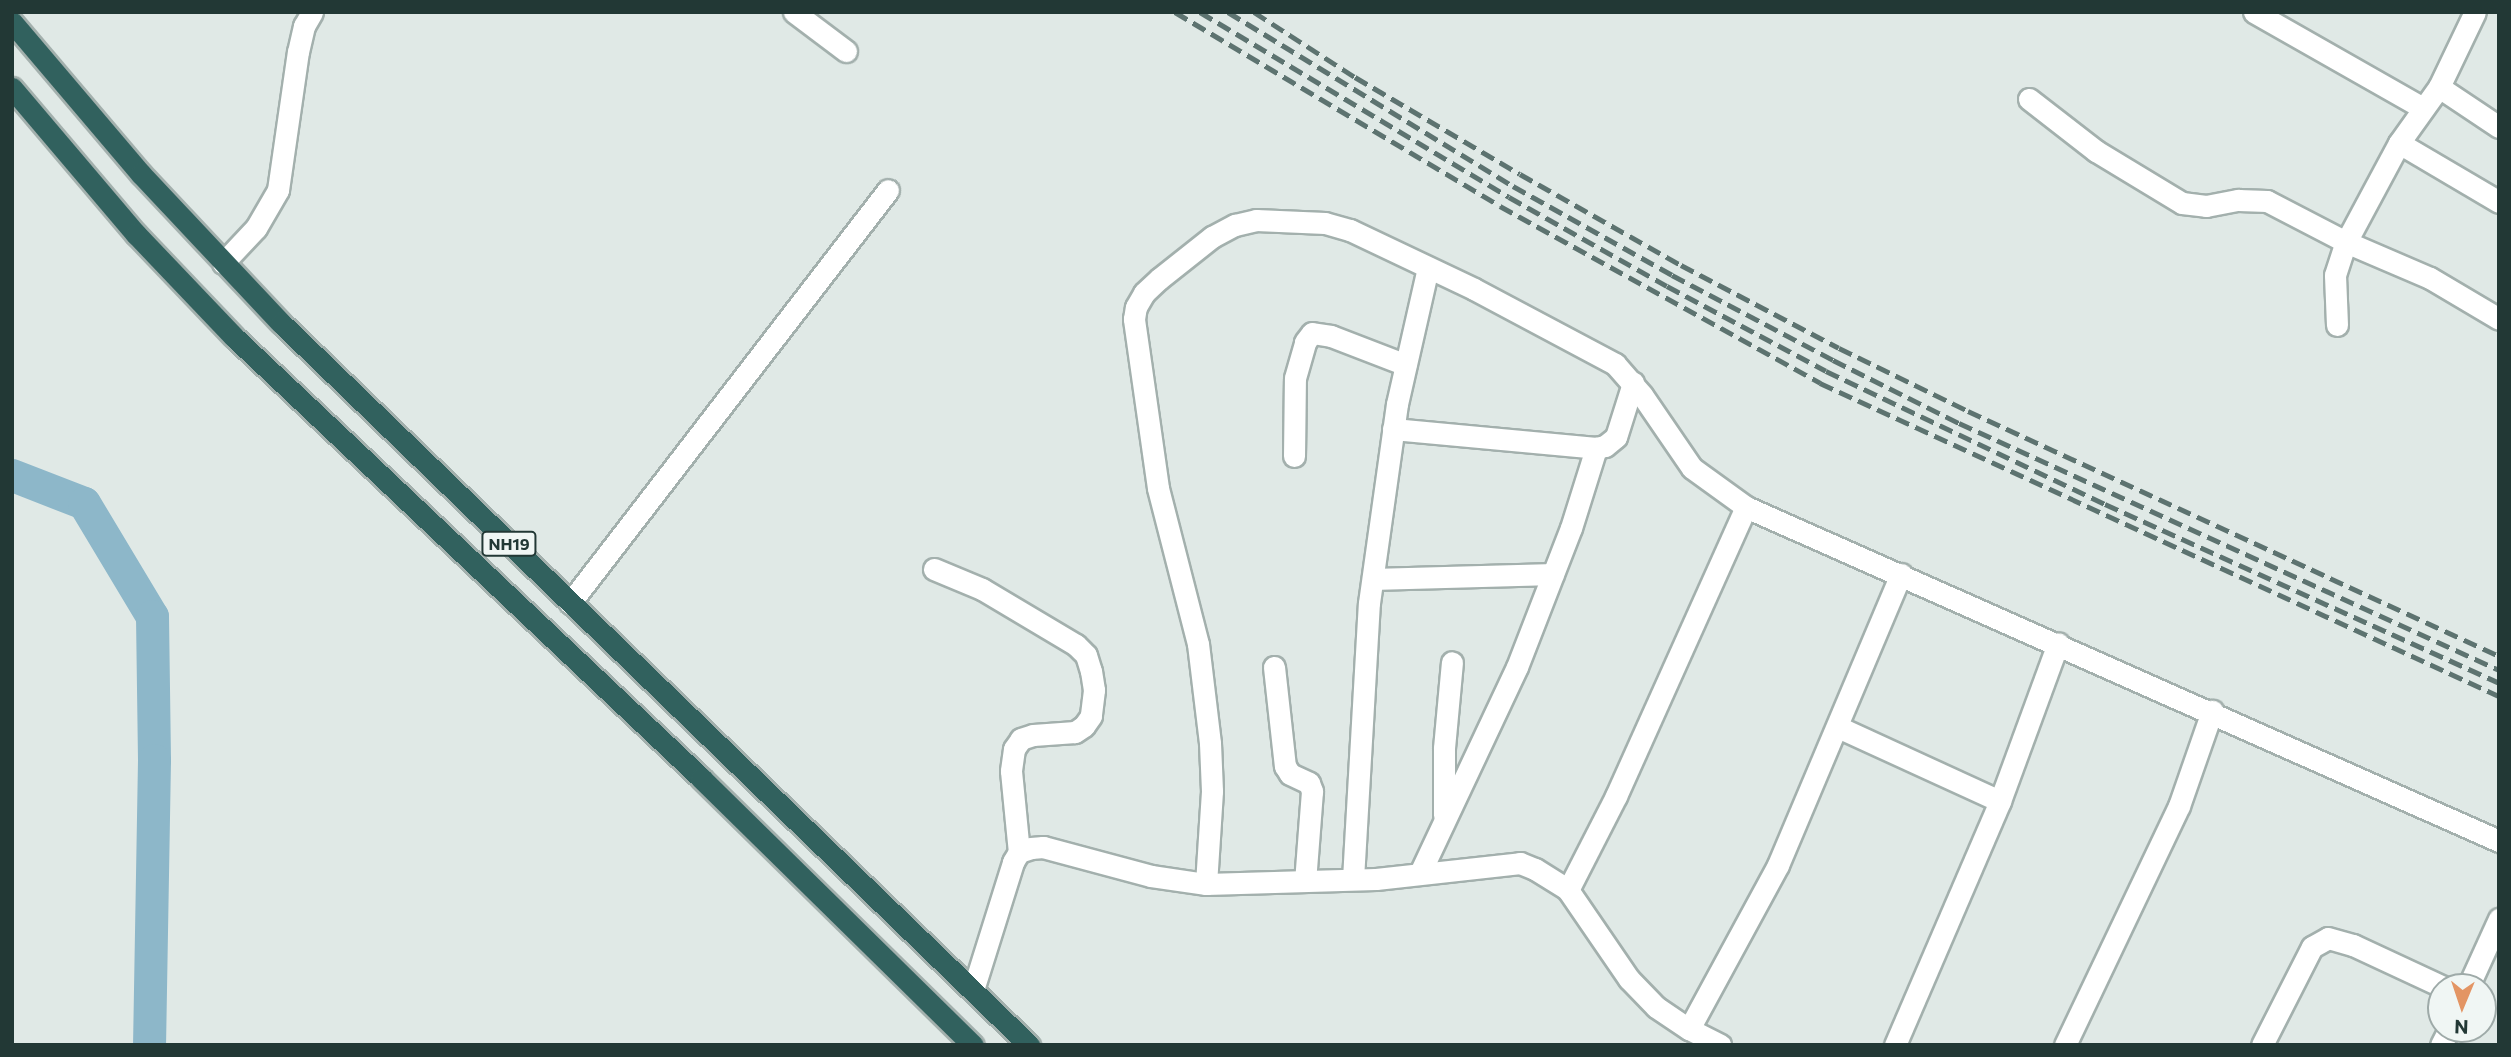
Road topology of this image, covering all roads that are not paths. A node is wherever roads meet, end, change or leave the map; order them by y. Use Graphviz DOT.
graph roads {
  1 [pos="312,12"];
  2 [pos="794,12"];
  3 [pos="2254,12"];
  4 [pos="2475,12"];
  5 [pos="12,22"];
  6 [pos="846,51"];
  7 [pos="12,88"];
  8 [pos="2439,88"];
  9 [pos="2029,99"];
  10 [pos="2423,108"];
  11 [pos="2499,127"];
  12 [pos="2399,143"];
  13 [pos="888,190"];
  14 [pos="2499,202"];
  15 [pos="2346,242"];
  16 [pos="223,263"];
  17 [pos="1428,267"];
  18 [pos="2499,319"];
  19 [pos="2337,325"];
  20 [pos="1406,365"];
  21 [pos="1633,383"];
  22 [pos="1393,429"];
  23 [pos="1596,448"];
  24 [pos="1294,456"];
  25 [pos="1746,507"];
  26 [pos="934,569"];
  27 [pos="1553,574"];
  28 [pos="1901,574"];
  29 [pos="1373,579"];
  30 [pos="570,603"];
  31 [pos="2058,643"];
  32 [pos="1452,662"];
  33 [pos="1274,667"];
  34 [pos="2212,711"];
  35 [pos="1838,727"];
  36 [pos="2000,801"];
  37 [pos="1444,821"];
  38 [pos="2499,841"];
  39 [pos="1019,852"];
  40 [pos="1420,873"];
  41 [pos="1353,879"];
  42 [pos="1305,881"];
  43 [pos="1206,884"];
  44 [pos="1568,890"];
  45 [pos="2499,919"];
  46 [pos="2474,973"];
  47 [pos="2427,980"];
  48 [pos="974,990"];
  49 [pos="1689,1029"];
  50 [pos="974,1045"];
  51 [pos="1029,1045"];
  52 [pos="1720,1045"];
  53 [pos="1895,1045"];
  54 [pos="2066,1045"];
  55 [pos="2262,1045"];
  1 -- 16 [label="street"];
  2 -- 6 [label="street"];
  3 -- 10 [label="street"];
  4 -- 8 [label="street"];
  5 -- 16 [label="highway, NH19"];
  7 -- 50 [label="highway, NH19"];
  8 -- 10 [label="street"];
  8 -- 11 [label="street"];
  9 -- 15 [label="street"];
  10 -- 12 [label="street"];
  12 -- 14 [label="street"];
  12 -- 15 [label="street"];
  13 -- 30 [label="street"];
  15 -- 18 [label="street"];
  15 -- 19 [label="street"];
  16 -- 30 [label="highway, NH19"];
  17 -- 20 [label="street"];
  17 -- 21 [label="street"];
  17 -- 43 [label="street"];
  20 -- 22 [label="street"];
  20 -- 24 [label="street"];
  21 -- 23 [label="street"];
  21 -- 25 [label="street"];
  22 -- 23 [label="street"];
  22 -- 29 [label="street"];
  23 -- 27 [label="street"];
  25 -- 28 [label="street"];
  25 -- 44 [label="street"];
  26 -- 39 [label="street"];
  27 -- 29 [label="street"];
  27 -- 37 [label="street"];
  28 -- 31 [label="street"];
  28 -- 35 [label="street"];
  29 -- 41 [label="street"];
  30 -- 48 [label="highway, NH19"];
  31 -- 34 [label="street"];
  31 -- 36 [label="street"];
  32 -- 37 [label="street"];
  33 -- 42 [label="street"];
  34 -- 38 [label="street"];
  34 -- 54 [label="street"];
  35 -- 36 [label="street"];
  35 -- 49 [label="street"];
  36 -- 53 [label="street"];
  37 -- 40 [label="street"];
  39 -- 43 [label="street"];
  39 -- 48 [label="street"];
  40 -- 41 [label="street"];
  40 -- 44 [label="street"];
  41 -- 42 [label="street"];
  42 -- 43 [label="street"];
  44 -- 49 [label="street"];
  45 -- 46 [label="street"];
  47 -- 55 [label="street"];
  48 -- 51 [label="highway, NH19"];
  49 -- 52 [label="street"];
}
